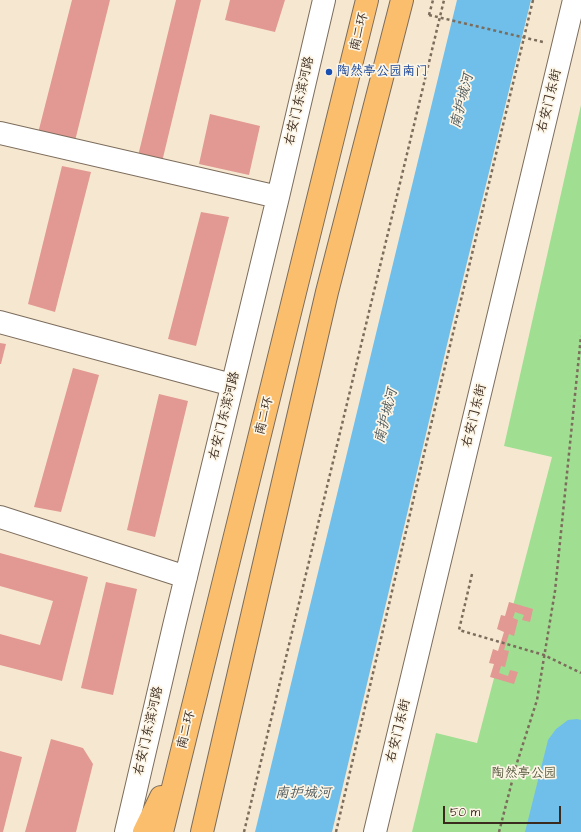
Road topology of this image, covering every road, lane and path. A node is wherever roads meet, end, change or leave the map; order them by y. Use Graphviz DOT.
graph roads {
  1 [pos="324,0"];
  2 [pos="367,0"];
  3 [pos="402,0"];
  4 [pos="413,0"];
  5 [pos="433,0"];
  6 [pos="444,0"];
  7 [pos="533,0"];
  8 [pos="574,0"];
  9 [pos="394,32"];
  10 [pos="543,42"];
  11 [pos="0,134"];
  12 [pos="278,197"];
  13 [pos="0,322"];
  14 [pos="581,336"];
  15 [pos="232,385"];
  16 [pos="0,517"];
  17 [pos="472,574"];
  18 [pos="186,577"];
  19 [pos="544,655"];
  20 [pos="581,673"];
  21 [pos="179,760"];
  22 [pos="126,832"];
  23 [pos="144,832"];
  24 [pos="162,832"];
  25 [pos="202,832"];
  26 [pos="244,832"];
  27 [pos="336,832"];
  28 [pos="375,832"];
  29 [pos="500,832"];
  1 -- 12 [label="street, 右安门东滨河路"];
  2 -- 21 [label="highway, 南二环"];
  3 -- 9 [label="highway"];
  4 -- 9 [label="highway"];
  5 -- 10 [label="path, bridge"];
  6 -- 26 [label="path"];
  7 -- 27 [label="path"];
  8 -- 28 [label="street, 右安门东街"];
  9 -- 25 [label="highway"];
  11 -- 12 [label="street"];
  12 -- 15 [label="street, 右安门东滨河路"];
  13 -- 15 [label="street"];
  14 -- 19 [label="path"];
  15 -- 18 [label="street, 右安门东滨河路"];
  16 -- 18 [label="street"];
  17 -- 19 [label="path"];
  18 -- 22 [label="street, 右安门东滨河路"];
  19 -- 20 [label="path"];
  19 -- 29 [label="path"];
  21 -- 23 [label="highway"];
  21 -- 24 [label="highway, 南二环"];
}
